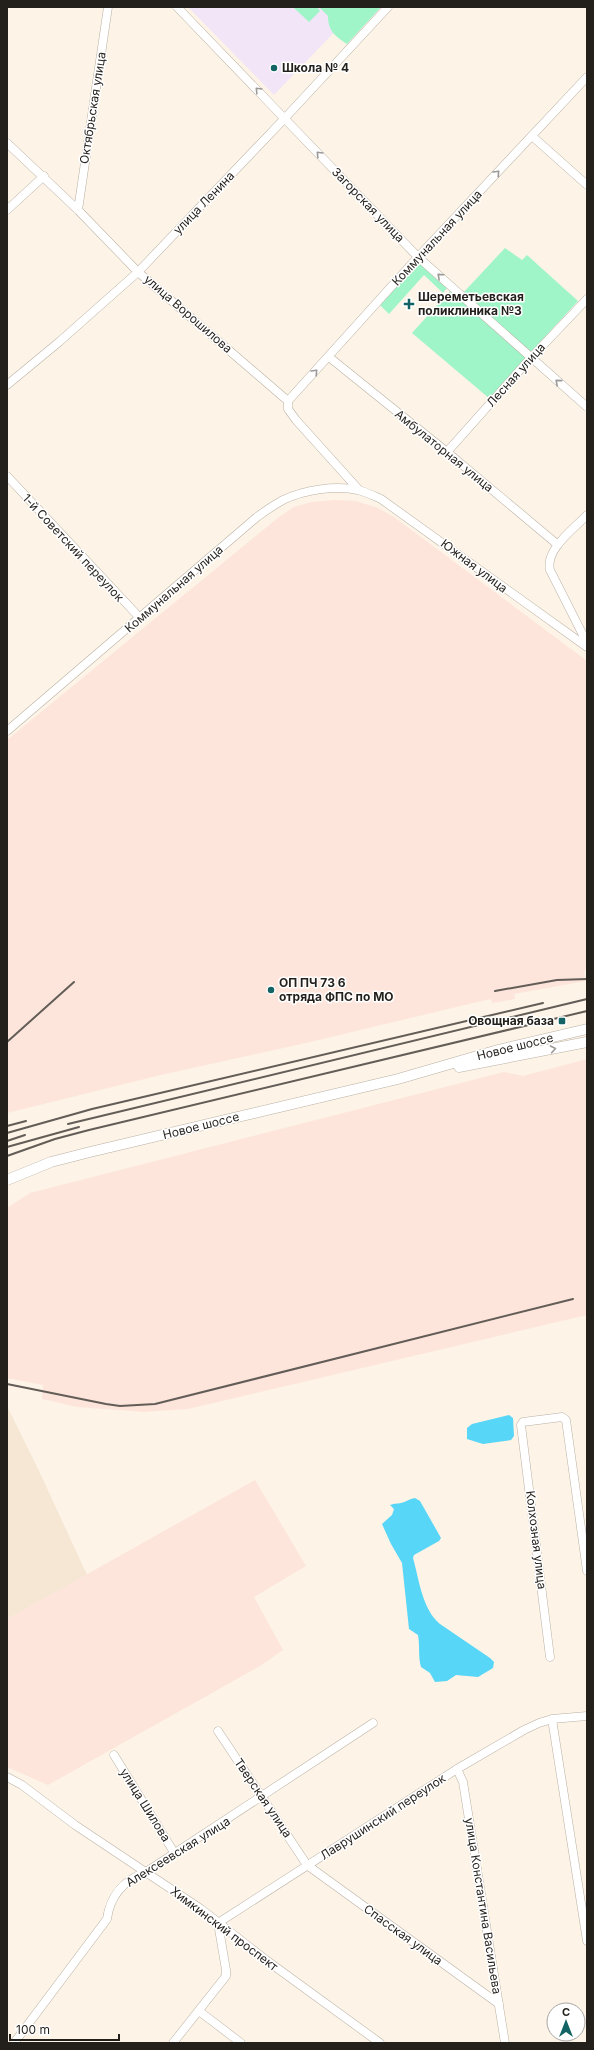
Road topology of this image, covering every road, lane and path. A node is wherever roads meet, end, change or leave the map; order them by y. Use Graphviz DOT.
graph roads {
  1 [pos="108,7"];
  2 [pos="177,7"];
  3 [pos="388,7"];
  4 [pos="587,77"];
  5 [pos="285,118"];
  6 [pos="532,136"];
  7 [pos="7,142"];
  8 [pos="44,176"];
  9 [pos="587,185"];
  10 [pos="7,210"];
  11 [pos="78,210"];
  12 [pos="418,257"];
  13 [pos="138,272"];
  14 [pos="587,299"];
  15 [pos="329,357"];
  16 [pos="531,358"];
  17 [pos="7,385"];
  18 [pos="288,400"];
  19 [pos="587,407"];
  20 [pos="447,452"];
  21 [pos="7,476"];
  22 [pos="359,490"];
  23 [pos="587,515"];
  24 [pos="558,545"];
  25 [pos="140,618"];
  26 [pos="587,643"];
  27 [pos="587,647"];
  28 [pos="7,731"];
  29 [pos="587,1029"];
  30 [pos="587,1042"];
  31 [pos="398,1078"];
  32 [pos="7,1180"];
  33 [pos="587,1571"];
  34 [pos="550,1657"];
  35 [pos="587,1716"];
  36 [pos="552,1719"];
  37 [pos="373,1723"];
  38 [pos="218,1731"];
  39 [pos="114,1755"];
  40 [pos="457,1769"];
  41 [pos="7,1777"];
  42 [pos="262,1798"];
  43 [pos="175,1854"];
  44 [pos="307,1865"];
  45 [pos="146,1872"];
  46 [pos="218,1923"];
  47 [pos="587,1941"];
  48 [pos="499,2004"];
  49 [pos="200,2012"];
  50 [pos="14,2043"];
  51 [pos="173,2043"];
  52 [pos="241,2043"];
  53 [pos="380,2043"];
  54 [pos="505,2043"];
  1 -- 11 [label="street, Октябрьская улица"];
  5 -- 2 [label="street, Загорская улица, one-way"];
  3 -- 5 [label="street, улица Ленина"];
  4 -- 6 [label="street, Коммунальная улица"];
  12 -- 5 [label="street, Загорская улица, one-way"];
  5 -- 13 [label="street, улица Ленина"];
  6 -- 9 [label="street"];
  12 -- 6 [label="street, Коммунальная улица, one-way"];
  7 -- 8 [label="street, улица Ворошилова"];
  8 -- 10 [label="street"];
  8 -- 11 [label="street, улица Ворошилова"];
  11 -- 13 [label="street, улица Ворошилова"];
  12 -- 15 [label="street, Коммунальная улица"];
  16 -- 12 [label="street, Загорская улица, one-way"];
  13 -- 17 [label="street, улица Ленина"];
  13 -- 18 [label="street, улица Ворошилова"];
  14 -- 16 [label="street, Лесная улица"];
  18 -- 15 [label="street, Коммунальная улица, one-way"];
  15 -- 20 [label="street, Амбулаторная улица"];
  19 -- 16 [label="street, Загорская улица, one-way"];
  16 -- 20 [label="street, Лесная улица"];
  18 -- 22 [label="street, улица Ворошилова"];
  20 -- 24 [label="street, Амбулаторная улица"];
  21 -- 25 [label="street, 1-й Советский переулок"];
  22 -- 25 [label="street, Коммунальная улица"];
  22 -- 27 [label="street, Южная улица"];
  23 -- 24 [label="street"];
  24 -- 26 [label="street"];
  25 -- 28 [label="street, Коммунальная улица"];
  29 -- 31 [label="main road, Новое шоссе"];
  31 -- 30 [label="main road, Новое шоссе, one-way"];
  31 -- 32 [label="main road, Новое шоссе"];
  33 -- 34 [label="street, Колхозная улица"];
  35 -- 36 [label="street, Лаврушинский переулок"];
  36 -- 40 [label="street, Лаврушинский переулок"];
  36 -- 47 [label="street"];
  37 -- 42 [label="street, Алексеевская улица"];
  38 -- 42 [label="street, Тверская улица"];
  39 -- 43 [label="street, улица Шилова"];
  40 -- 44 [label="street, Лаврушинский переулок"];
  40 -- 48 [label="street, улица Константина Васильева"];
  41 -- 45 [label="street, Химкинский проспект"];
  42 -- 43 [label="street, Алексеевская улица"];
  42 -- 44 [label="street, Тверская улица"];
  43 -- 45 [label="street, Алексеевская улица"];
  44 -- 46 [label="street, Лаврушинский переулок"];
  44 -- 48 [label="street, Спасская улица"];
  45 -- 46 [label="street, Химкинский проспект"];
  45 -- 50 [label="street, Алексеевская улица"];
  46 -- 49 [label="street"];
  46 -- 53 [label="street, Химкинский проспект"];
  48 -- 54 [label="street, улица Константина Васильева"];
  49 -- 51 [label="street"];
  49 -- 52 [label="street"];
}
